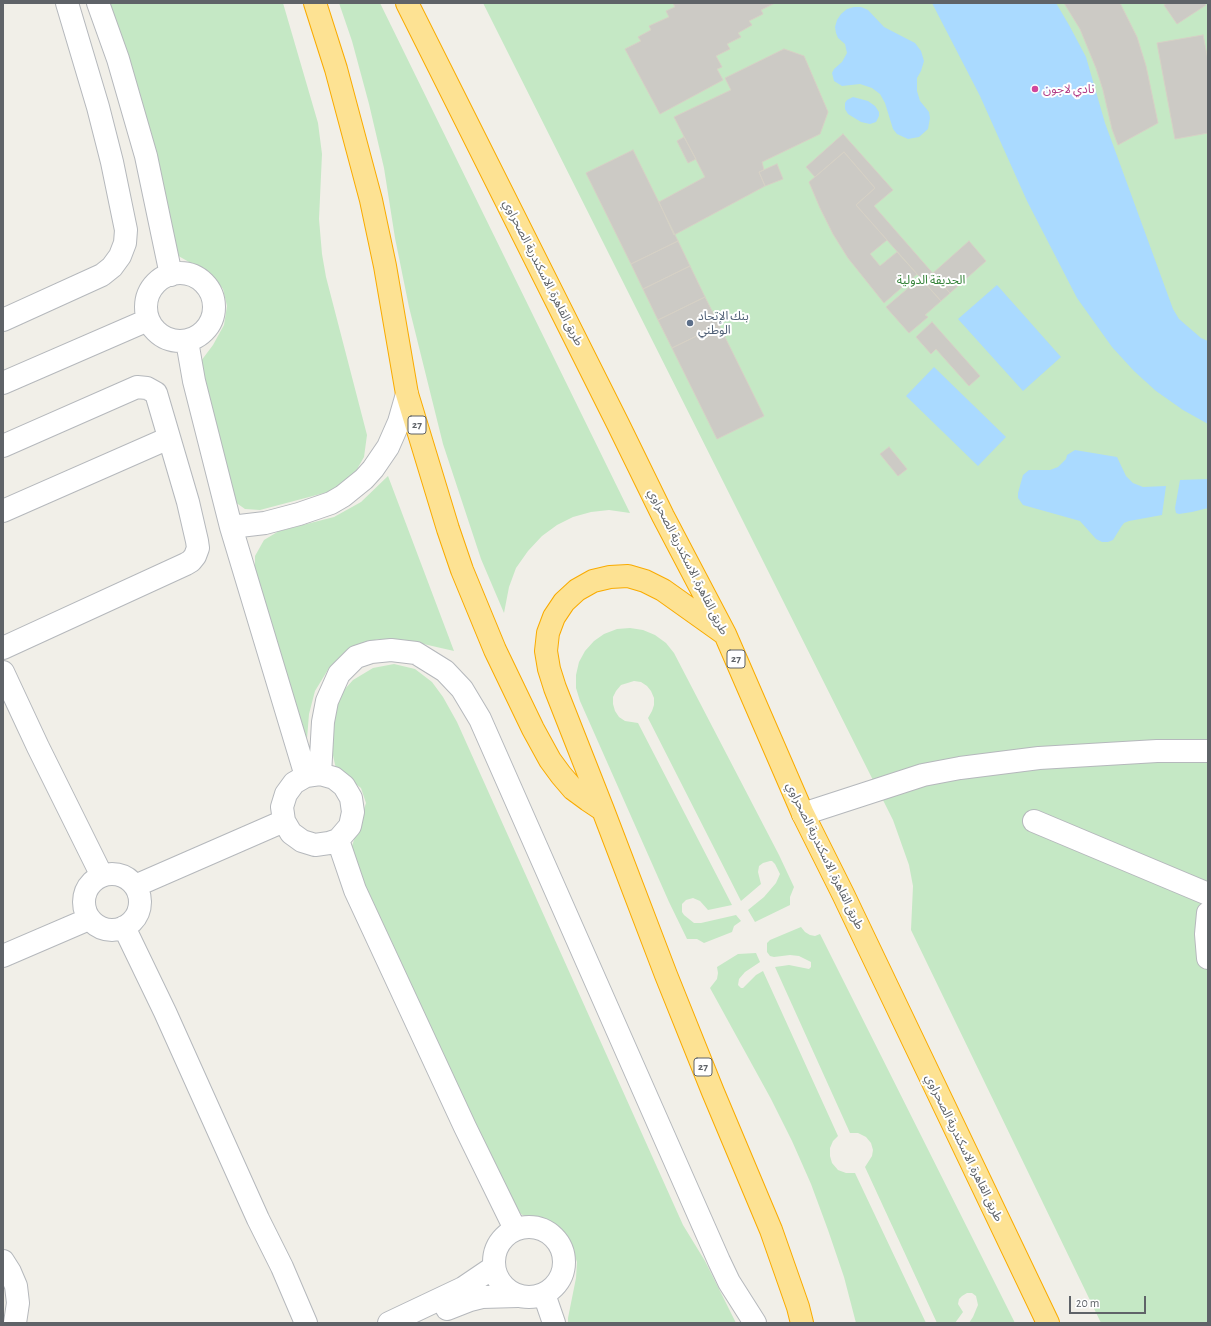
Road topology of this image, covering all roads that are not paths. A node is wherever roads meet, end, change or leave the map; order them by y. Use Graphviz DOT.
graph roads {
  1 [pos="67,3"];
  2 [pos="98,3"];
  3 [pos="315,3"];
  4 [pos="408,3"];
  5 [pos="171,275"];
  6 [pos="3,320"];
  7 [pos="148,320"];
  8 [pos="187,341"];
  9 [pos="3,383"];
  10 [pos="408,394"];
  11 [pos="170,438"];
  12 [pos="3,446"];
  13 [pos="3,511"];
  14 [pos="231,528"];
  15 [pos="724,634"];
  16 [pos="3,648"];
  17 [pos="3,672"];
  18 [pos="1208,751"];
  19 [pos="313,775"];
  20 [pos="603,810"];
  21 [pos="803,814"];
  22 [pos="284,821"];
  23 [pos="1034,821"];
  24 [pos="338,840"];
  25 [pos="102,876"];
  26 [pos="135,886"];
  27 [pos="1208,894"];
  28 [pos="1208,913"];
  29 [pos="89,919"];
  30 [pos="124,927"];
  31 [pos="3,956"];
  32 [pos="1208,958"];
  33 [pos="515,1229"];
  34 [pos="3,1261"];
  35 [pos="494,1267"];
  36 [pos="544,1294"];
  37 [pos="518,1296"];
  38 [pos="15,1323"];
  39 [pos="306,1323"];
  40 [pos="389,1323"];
  41 [pos="419,1323"];
  42 [pos="554,1323"];
  43 [pos="755,1323"];
  44 [pos="802,1323"];
  45 [pos="1048,1323"];
  1 -- 6 [label="lane"];
  2 -- 5 [label="lane"];
  3 -- 10 [label="highway, 27"];
  4 -- 15 [label="highway, طريق القاهرة, الاسكندرية الصحراوي / 27"];
  5 -- 7 [label="lane"];
  5 -- 8 [label="lane"];
  7 -- 8 [label="lane"];
  7 -- 9 [label="lane"];
  8 -- 14 [label="lane"];
  10 -- 14 [label="lane"];
  10 -- 20 [label="highway, 27"];
  11 -- 12 [label="lane"];
  11 -- 13 [label="lane"];
  11 -- 16 [label="lane"];
  14 -- 19 [label="lane"];
  15 -- 20 [label="highway, 27"];
  15 -- 21 [label="highway, طريق القاهرة, الاسكندرية الصحراوي / 27"];
  17 -- 25 [label="lane"];
  18 -- 21 [label="lane"];
  19 -- 22 [label="lane"];
  19 -- 24 [label="lane"];
  19 -- 43 [label="lane"];
  20 -- 44 [label="highway, 27"];
  21 -- 45 [label="highway, طريق القاهرة, الاسكندرية الصحراوي / 27"];
  22 -- 24 [label="lane"];
  22 -- 26 [label="lane"];
  23 -- 27 [label="lane"];
  24 -- 33 [label="lane"];
  25 -- 26 [label="lane"];
  25 -- 29 [label="lane"];
  26 -- 30 [label="lane"];
  28 -- 32 [label="lane"];
  29 -- 30 [label="lane"];
  29 -- 31 [label="lane"];
  30 -- 39 [label="lane"];
  33 -- 35 [label="lane"];
  33 -- 36 [label="lane"];
  34 -- 38 [label="lane"];
  35 -- 37 [label="lane"];
  35 -- 40 [label="lane"];
  36 -- 37 [label="lane"];
  36 -- 42 [label="lane"];
  37 -- 41 [label="lane"];
}
